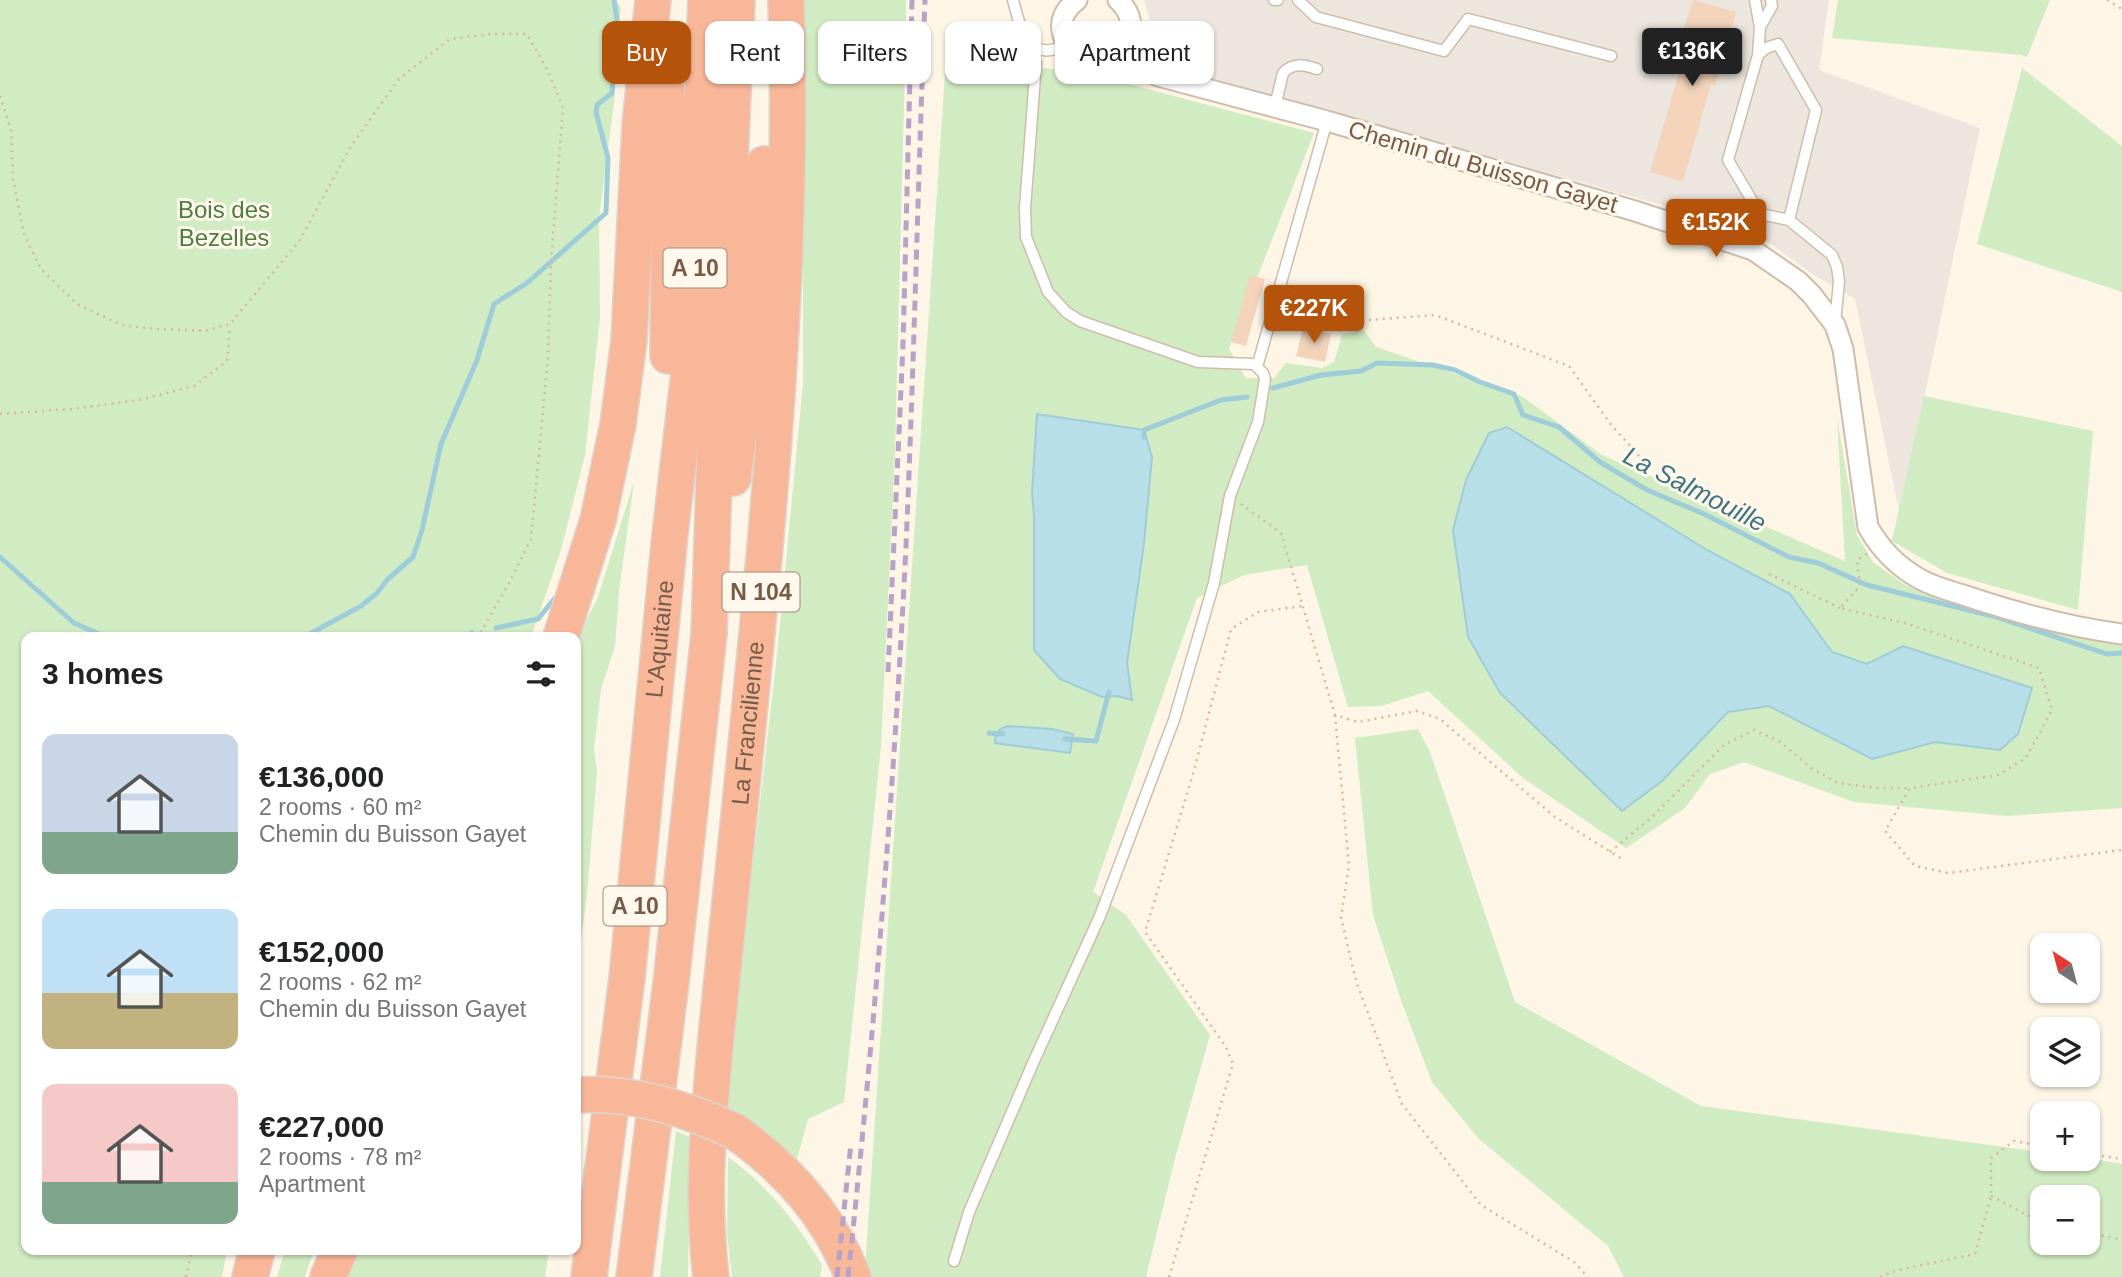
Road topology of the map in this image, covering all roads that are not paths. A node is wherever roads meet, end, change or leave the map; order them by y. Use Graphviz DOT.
graph roads {
  1 [pos="653,0"];
  2 [pos="663,0"];
  3 [pos="706,0"];
  4 [pos="737,0"];
  5 [pos="772,0"];
  6 [pos="786,0"];
  7 [pos="1013,0"];
  8 [pos="1077,0"];
  9 [pos="1118,0"];
  10 [pos="1298,0"];
  11 [pos="1755,0"];
  12 [pos="1771,0"];
  13 [pos="1063,21"];
  14 [pos="1131,21"];
  15 [pos="1760,27"];
  16 [pos="1055,48"];
  17 [pos="1758,55"];
  18 [pos="1611,56"];
  19 [pos="1317,69"];
  20 [pos="1034,84"];
  21 [pos="1189,84"];
  22 [pos="1275,106"];
  23 [pos="1328,121"];
  24 [pos="1789,220"];
  25 [pos="1835,325"];
  26 [pos="1257,367"];
  27 [pos="670,534"];
  28 [pos="563,632"];
  29 [pos="709,634"];
  30 [pos="2122,634"];
  31 [pos="581,1095"];
  32 [pos="256,1255"];
  33 [pos="338,1255"];
  34 [pos="954,1261"];
  35 [pos="250,1277"];
  36 [pos="328,1277"];
  37 [pos="589,1277"];
  38 [pos="634,1277"];
  39 [pos="711,1277"];
  40 [pos="853,1277"];
  1 -- 28 [label="highway"];
  2 -- 27 [label="highway"];
  3 -- 27 [label="highway, L'Aquitaine / A 10"];
  4 -- 29 [label="highway, L'Aquitaine / A 10"];
  5 -- 29 [label="highway"];
  6 -- 39 [label="highway, La Francilienne / N 104"];
  7 -- 16 [label="lane"];
  8 -- 13 [label="street"];
  9 -- 14 [label="street"];
  10 -- 18 [label="lane"];
  11 -- 15 [label="lane"];
  12 -- 15 [label="lane"];
  15 -- 17 [label="lane"];
  17 -- 24 [label="lane"];
  17 -- 24 [label="lane"];
  19 -- 22 [label="lane"];
  20 -- 26 [label="lane"];
  21 -- 22 [label="street, Chemin du Buisson Gayet"];
  22 -- 23 [label="street, Chemin du Buisson Gayet"];
  23 -- 25 [label="street, Chemin du Buisson Gayet"];
  23 -- 26 [label="lane"];
  24 -- 25 [label="lane"];
  25 -- 30 [label="street, Chemin du Buisson Gayet"];
  26 -- 34 [label="lane"];
  27 -- 37 [label="highway, L'Aquitaine / A 10"];
  29 -- 38 [label="highway, L'Aquitaine / A 10"];
  31 -- 40 [label="highway, bridge"];
  32 -- 35 [label="highway"];
  33 -- 36 [label="highway"];
}
